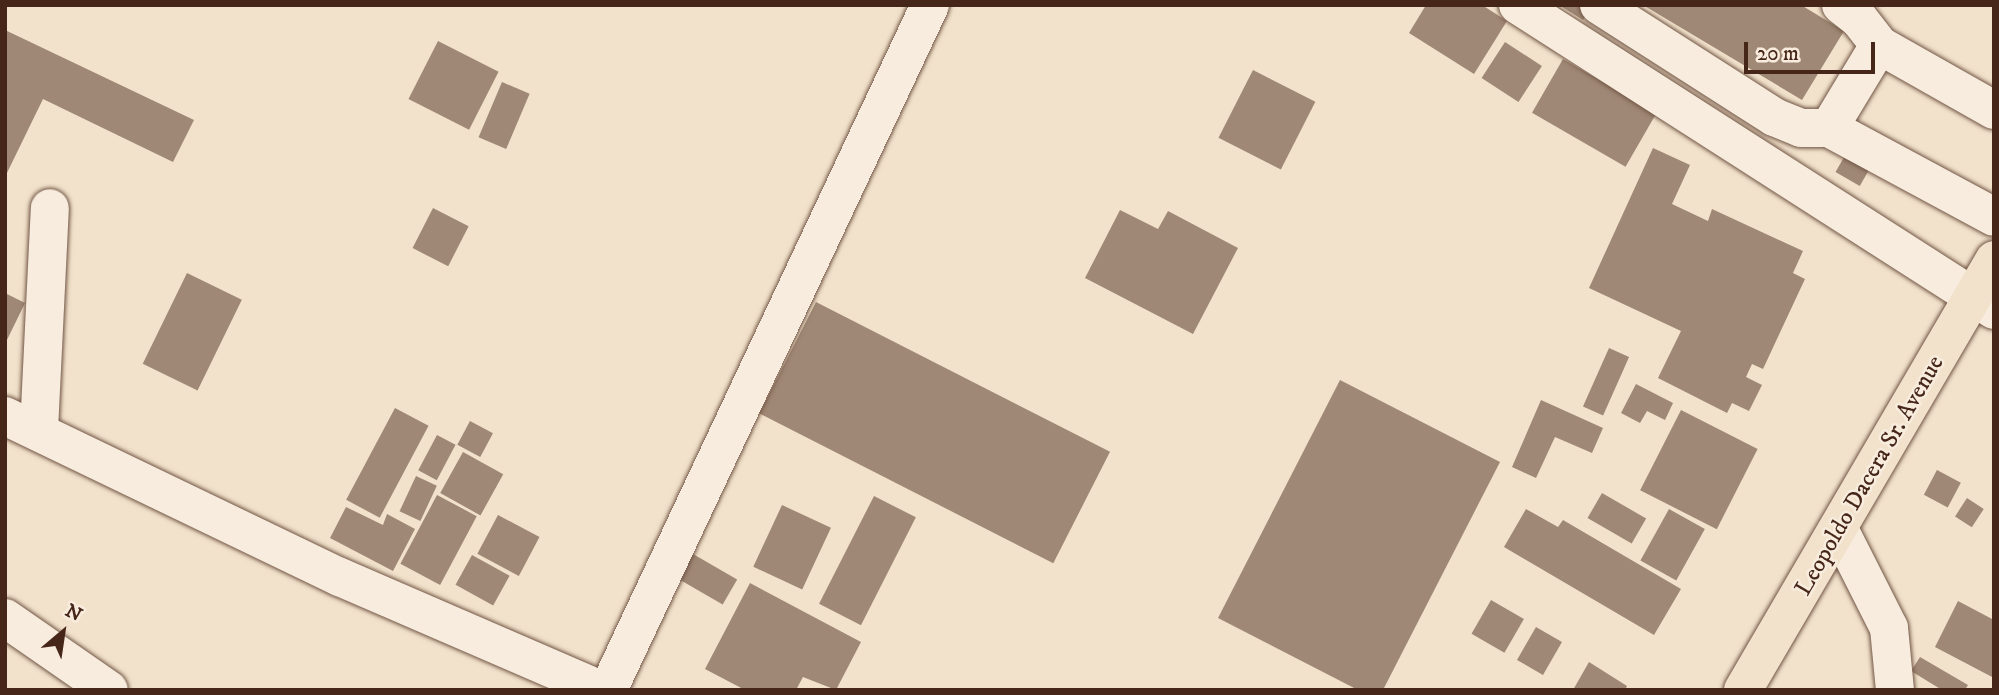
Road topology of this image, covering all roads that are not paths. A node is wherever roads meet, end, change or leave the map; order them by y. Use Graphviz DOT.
graph roads {
  1 [pos="930,5"];
  2 [pos="1518,5"];
  3 [pos="1599,5"];
  4 [pos="1840,5"];
  5 [pos="1878,45"];
  6 [pos="1994,110"];
  7 [pos="1829,128"];
  8 [pos="50,208"];
  9 [pos="1994,217"];
  10 [pos="1994,260"];
  11 [pos="1983,303"];
  12 [pos="22,423"];
  13 [pos="1839,529"];
  14 [pos="5,618"];
  15 [pos="109,690"];
  16 [pos="601,690"];
  17 [pos="608,690"];
  18 [pos="1743,690"];
  19 [pos="1895,690"];
  1 -- 17 [label="street"];
  2 -- 11 [label="street"];
  3 -- 7 [label="street"];
  4 -- 5 [label="street"];
  5 -- 6 [label="street"];
  5 -- 7 [label="street"];
  7 -- 9 [label="street"];
  8 -- 12 [label="street"];
  10 -- 11 [label="main road, Leopoldo Dacera Sr. Avenue"];
  11 -- 13 [label="main road, Leopoldo Dacera Sr. Avenue"];
  12 -- 16 [label="street"];
  13 -- 18 [label="main road, Leopoldo Dacera Sr. Avenue"];
  13 -- 19 [label="street"];
  14 -- 15 [label="street"];
}
